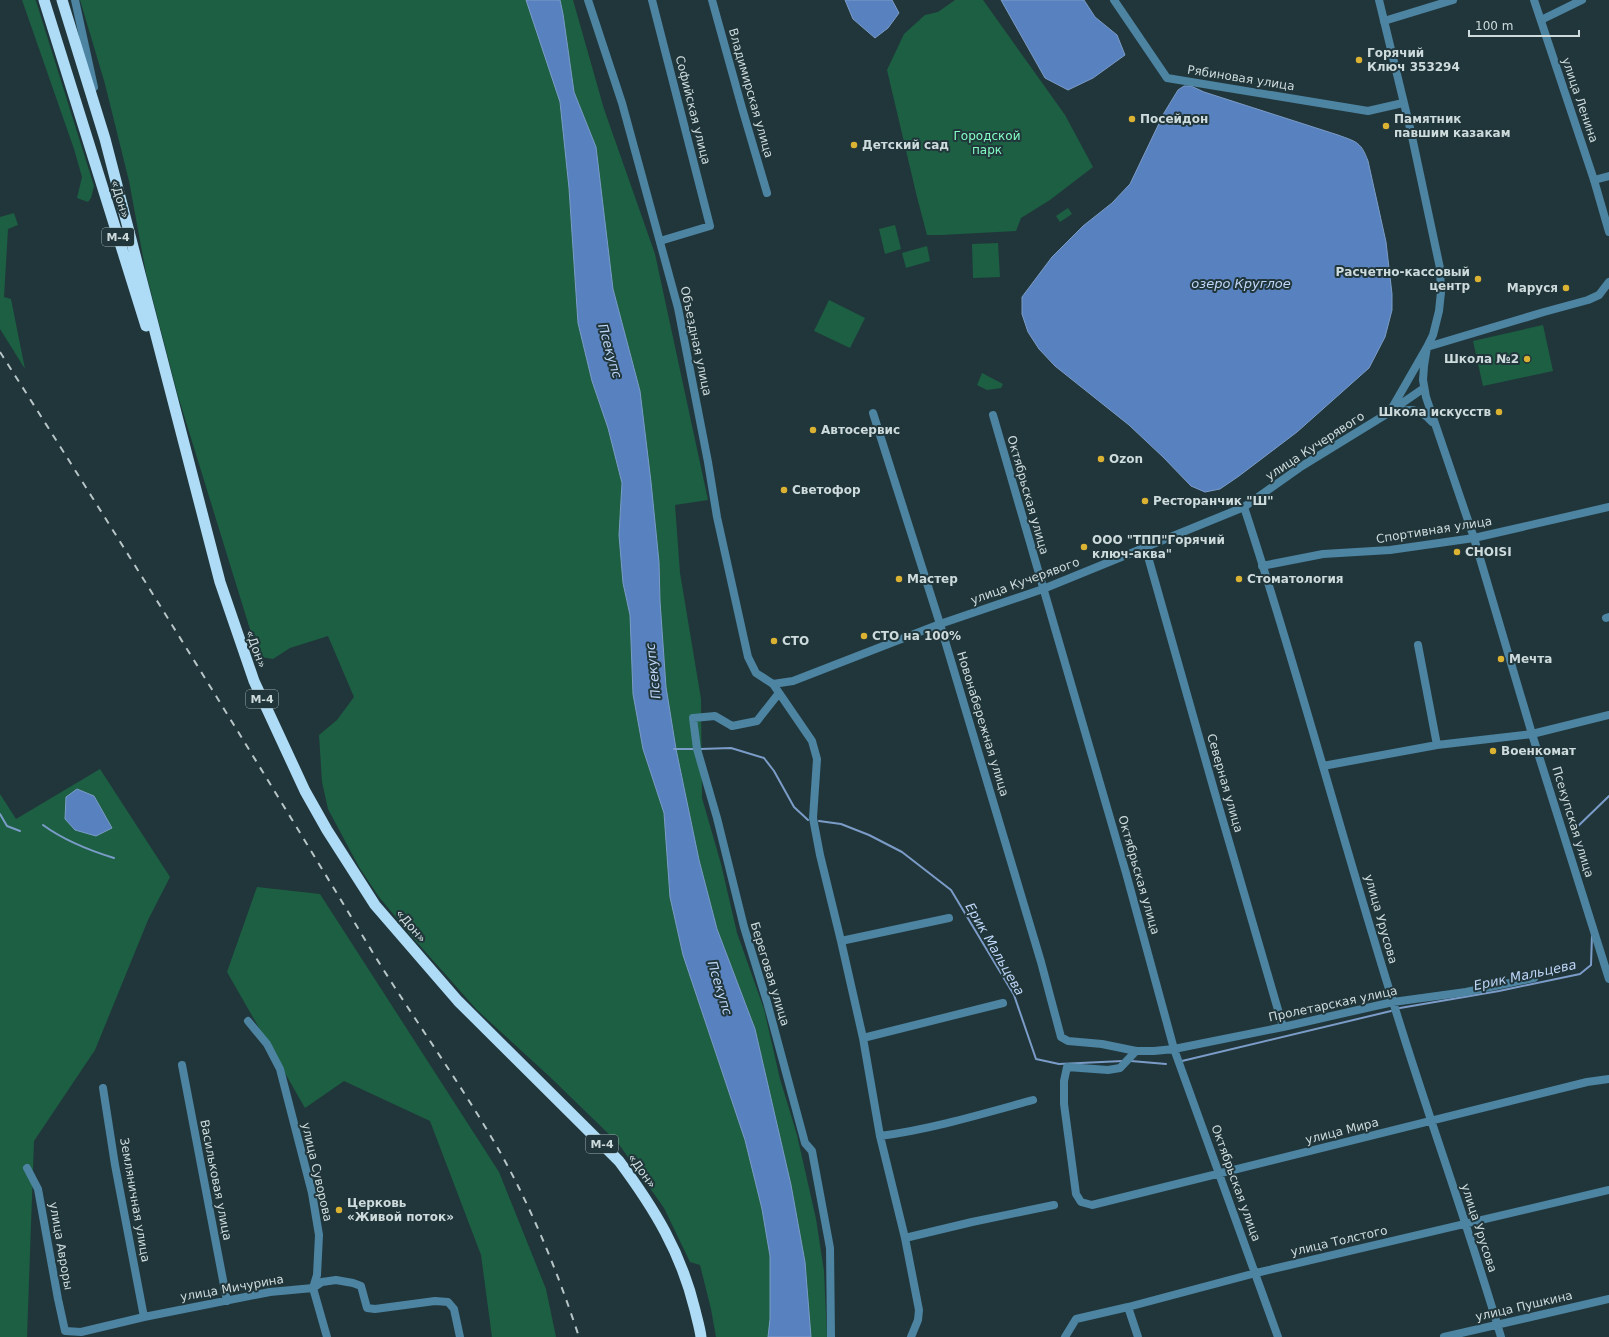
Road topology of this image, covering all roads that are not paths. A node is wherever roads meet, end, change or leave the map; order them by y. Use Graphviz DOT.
graph roads {
  1 [pos="39,0"];
  2 [pos="44,0"];
  3 [pos="62,0"];
  4 [pos="75,0"];
  5 [pos="588,0"];
  6 [pos="652,0"];
  7 [pos="712,0"];
  8 [pos="1114,0"];
  9 [pos="1379,0"];
  10 [pos="1453,0"];
  11 [pos="1534,0"];
  12 [pos="1582,0"];
  13 [pos="1541,20"];
  14 [pos="1384,21"];
  15 [pos="73,91"];
  16 [pos="1403,103"];
  17 [pos="105,139"];
  18 [pos="1609,176"];
  19 [pos="1594,180"];
  20 [pos="767,192"];
  21 [pos="1609,232"];
  22 [pos="660,241"];
  23 [pos="1609,282"];
  24 [pos="1427,347"];
  25 [pos="1424,388"];
  26 [pos="1389,412"];
  27 [pos="873,413"];
  28 [pos="993,414"];
  29 [pos="1379,419"];
  30 [pos="1434,425"];
  31 [pos="192,474"];
  32 [pos="1244,507"];
  33 [pos="1609,507"];
  34 [pos="1474,538"];
  35 [pos="1146,546"];
  36 [pos="1262,566"];
  37 [pos="1043,588"];
  38 [pos="940,624"];
  39 [pos="1418,645"];
  40 [pos="772,684"];
  41 [pos="779,694"];
  42 [pos="1609,715"];
  43 [pos="1532,734"];
  44 [pos="1437,745"];
  45 [pos="1323,766"];
  46 [pos="950,918"];
  47 [pos="841,941"];
  48 [pos="1608,974"];
  49 [pos="1534,978"];
  50 [pos="1393,1002"];
  51 [pos="1003,1003"];
  52 [pos="248,1021"];
  53 [pos="1283,1027"];
  54 [pos="863,1038"];
  55 [pos="1068,1041"];
  56 [pos="1174,1049"];
  57 [pos="1136,1051"];
  58 [pos="182,1065"];
  59 [pos="1609,1079"];
  60 [pos="103,1088"];
  61 [pos="1033,1100"];
  62 [pos="1430,1122"];
  63 [pos="880,1136"];
  64 [pos="27,1168"];
  65 [pos="1218,1173"];
  66 [pos="1609,1190"];
  67 [pos="1054,1205"];
  68 [pos="1467,1223"];
  69 [pos="904,1238"];
  70 [pos="1256,1273"];
  71 [pos="313,1288"];
  72 [pos="1609,1299"];
  73 [pos="227,1301"];
  74 [pos="1128,1307"];
  75 [pos="144,1317"];
  76 [pos="1498,1324"];
  77 [pos="65,1331"];
  78 [pos="327,1337"];
  79 [pos="460,1337"];
  80 [pos="701,1337"];
  81 [pos="831,1337"];
  82 [pos="912,1337"];
  83 [pos="1066,1337"];
  84 [pos="1138,1337"];
  85 [pos="1278,1337"];
  86 [pos="1444,1337"];
  87 [pos="1501,1337"];
  1 -- 15 [label="street, М-4"];
  2 -- 15 [label="highway, «Дон» / М-4"];
  3 -- 17 [label="highway, «Дон» / М-4"];
  4 -- 17 [label="street, М-4"];
  5 -- 22 [label="street, Объездная улица"];
  6 -- 22 [label="street, Софийская улица"];
  7 -- 20 [label="street, Владимирская улица"];
  8 -- 16 [label="street, Рябиновая улица"];
  9 -- 14 [label="street, Псекупская улица"];
  10 -- 14 [label="street"];
  11 -- 13 [label="street, улица Ленина"];
  12 -- 13 [label="street"];
  13 -- 19 [label="street, улица Ленина"];
  14 -- 16 [label="street, Псекупская улица"];
  15 -- 31 [label="highway, «Дон» / М-4"];
  16 -- 24 [label="street, Псекупская улица"];
  17 -- 31 [label="highway, «Дон» / М-4"];
  18 -- 19 [label="street"];
  19 -- 21 [label="street, улица Ленина"];
  22 -- 40 [label="street, Объездная улица"];
  23 -- 24 [label="street"];
  24 -- 25 [label="street, Псекупская улица"];
  24 -- 26 [label="street, улица Кучерявого"];
  25 -- 26 [label="street, улица Кучерявого"];
  25 -- 30 [label="street, Псекупская улица"];
  26 -- 29 [label="street, улица Кучерявого"];
  27 -- 38 [label="street, Новонабережная улица"];
  28 -- 37 [label="street, Октябрьская улица"];
  29 -- 30 [label="street, улица Кучерявого"];
  29 -- 32 [label="street, улица Кучерявого"];
  30 -- 34 [label="street, Псекупская улица"];
  31 -- 80 [label="highway, «Дон» / М-4"];
  32 -- 35 [label="street, улица Кучерявого"];
  32 -- 36 [label="street, улица Урусова"];
  33 -- 34 [label="street, Спортивная улица"];
  34 -- 36 [label="street, Спортивная улица"];
  34 -- 43 [label="street, Псекупская улица"];
  35 -- 37 [label="street, улица Кучерявого"];
  35 -- 53 [label="street, Северная улица"];
  36 -- 45 [label="street, улица Урусова"];
  37 -- 38 [label="street, улица Кучерявого"];
  37 -- 56 [label="street, Октябрьская улица"];
  38 -- 40 [label="street, улица Кучерявого"];
  38 -- 55 [label="street, Новонабережная улица"];
  39 -- 44 [label="street"];
  40 -- 41 [label="street, Объездная улица"];
  41 -- 47 [label="street, Объездная улица"];
  41 -- 81 [label="street, Береговая улица"];
  42 -- 43 [label="street"];
  43 -- 44 [label="street"];
  43 -- 48 [label="street, Псекупская улица"];
  44 -- 45 [label="street"];
  45 -- 50 [label="street, улица Урусова"];
  46 -- 47 [label="street"];
  47 -- 54 [label="street, Объездная улица"];
  49 -- 50 [label="street, Пролетарская улица"];
  50 -- 53 [label="street, Пролетарская улица"];
  50 -- 62 [label="street, улица Урусова"];
  51 -- 54 [label="street"];
  52 -- 71 [label="street, улица Суворова"];
  53 -- 56 [label="street, Пролетарская улица"];
  54 -- 63 [label="street, Объездная улица"];
  55 -- 57 [label="street, Пролетарская улица"];
  56 -- 57 [label="street, Пролетарская улица"];
  56 -- 65 [label="street, Октябрьская улица"];
  57 -- 65 [label="street, улица Мира"];
  58 -- 73 [label="street, Васильковая улица"];
  59 -- 62 [label="street, улица Мира"];
  60 -- 75 [label="street, Земляничная улица"];
  61 -- 63 [label="street"];
  62 -- 65 [label="street, улица Мира"];
  62 -- 68 [label="street, улица Урусова"];
  63 -- 69 [label="street, Объездная улица"];
  64 -- 77 [label="street, улица Авроры"];
  65 -- 70 [label="street, Октябрьская улица"];
  66 -- 68 [label="street, улица Толстого"];
  67 -- 69 [label="street"];
  68 -- 70 [label="street, улица Толстого"];
  68 -- 76 [label="street, улица Урусова"];
  69 -- 82 [label="street, Объездная улица"];
  70 -- 74 [label="street, улица Толстого"];
  70 -- 85 [label="street, Октябрьская улица"];
  71 -- 73 [label="street, улица Мичурина"];
  71 -- 78 [label="street, улица Суворова"];
  71 -- 79 [label="street, улица Мичурина"];
  72 -- 76 [label="street, улица Пушкина"];
  73 -- 75 [label="street, улица Мичурина"];
  74 -- 83 [label="street, улица Толстого"];
  74 -- 84 [label="street"];
  75 -- 77 [label="street, улица Мичурина"];
  76 -- 86 [label="street, улица Пушкина"];
  76 -- 87 [label="street, улица Урусова"];
}
